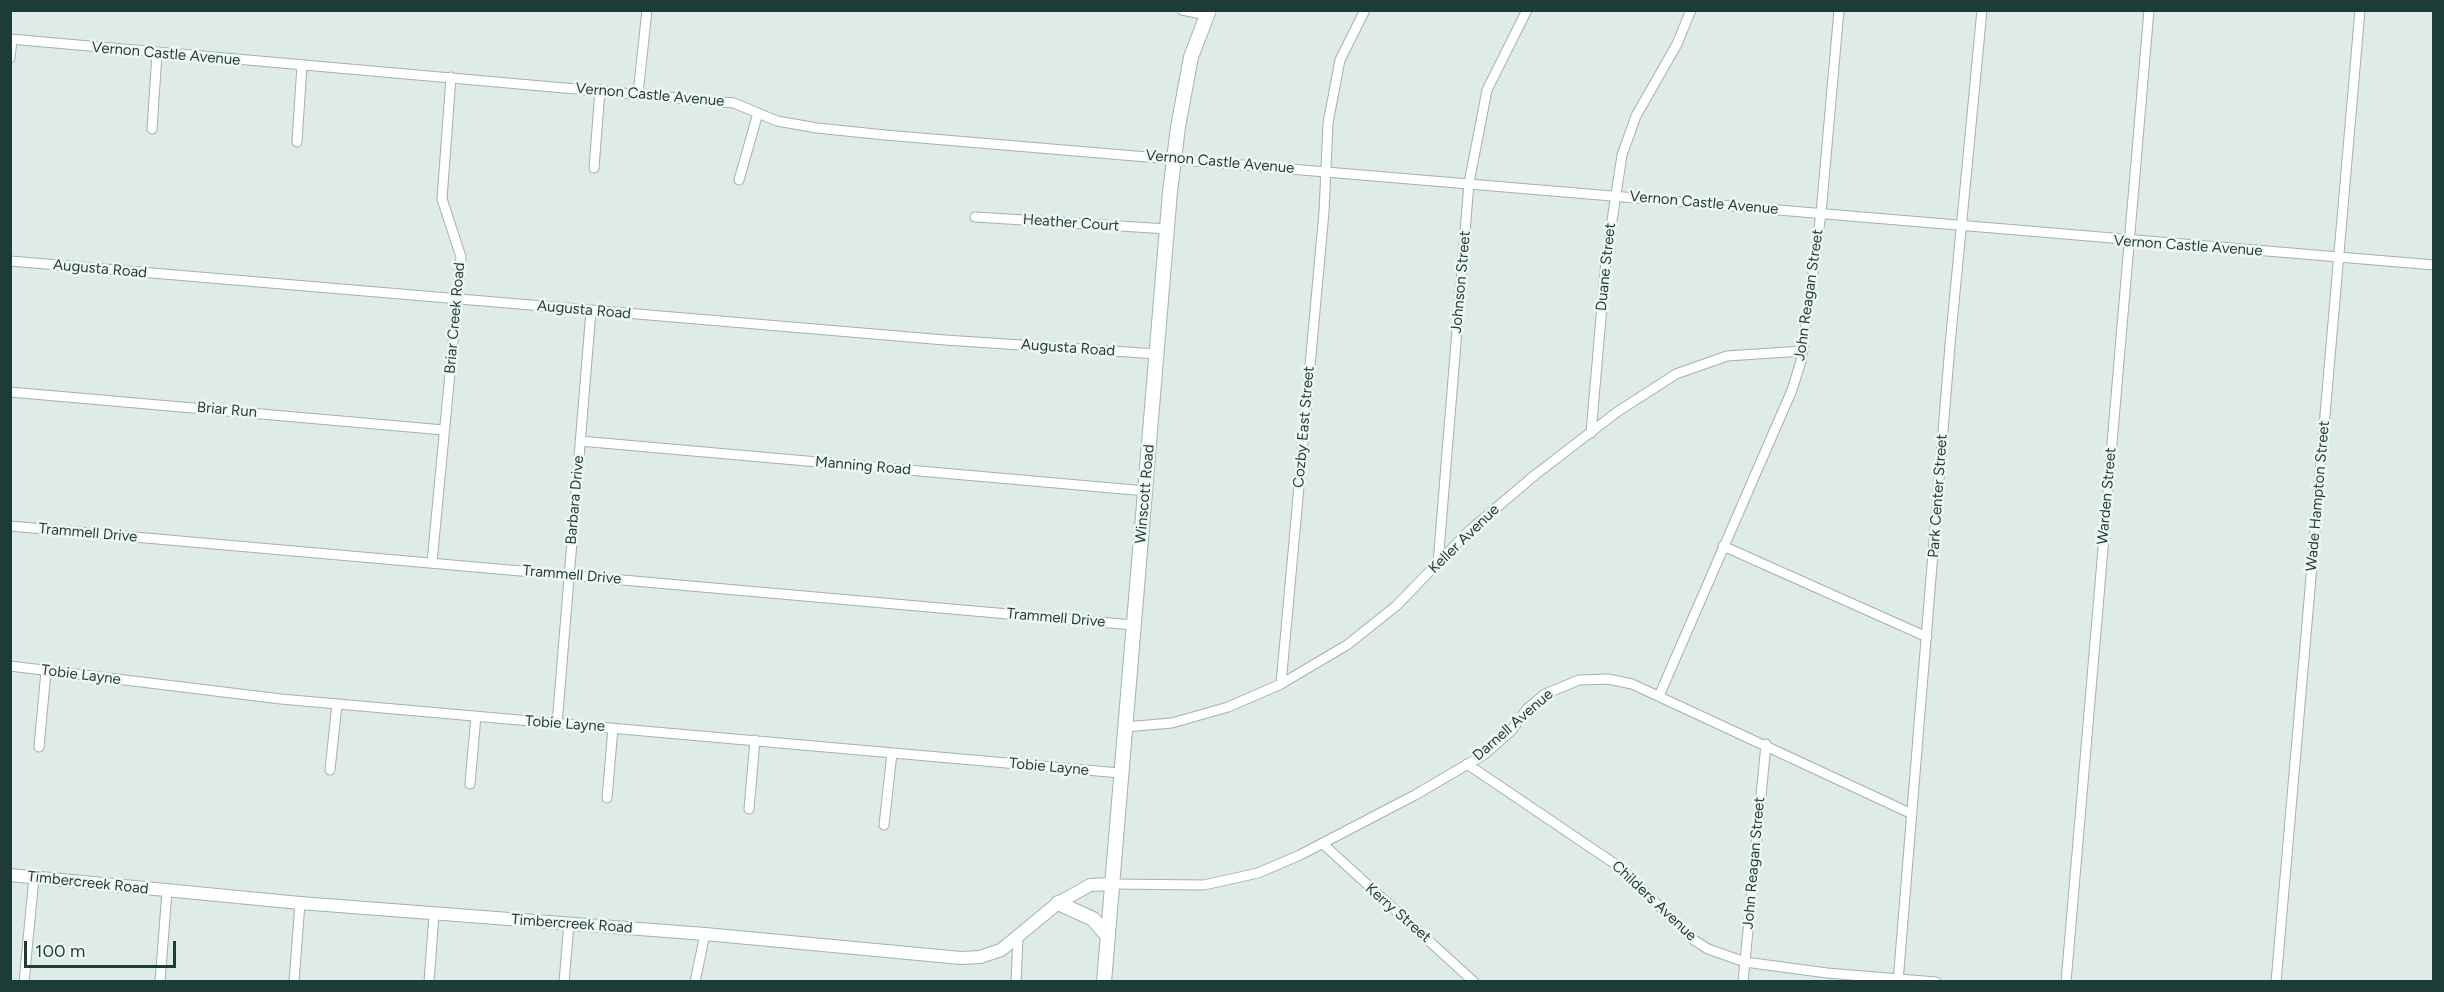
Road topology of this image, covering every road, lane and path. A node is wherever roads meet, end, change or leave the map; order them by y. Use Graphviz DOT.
graph roads {
  1 [pos="646,10"];
  2 [pos="1182,10"];
  3 [pos="1365,10"];
  4 [pos="1527,10"];
  5 [pos="1690,10"];
  6 [pos="1839,10"];
  7 [pos="1982,10"];
  8 [pos="2149,10"];
  9 [pos="2360,10"];
  10 [pos="1208,13"];
  11 [pos="11,40"];
  12 [pos="158,54"];
  13 [pos="10,58"];
  14 [pos="302,65"];
  15 [pos="451,77"];
  16 [pos="600,90"];
  17 [pos="638,94"];
  18 [pos="758,113"];
  19 [pos="152,129"];
  20 [pos="297,142"];
  21 [pos="1174,159"];
  22 [pos="594,168"];
  23 [pos="1326,171"];
  24 [pos="739,180"];
  25 [pos="1469,183"];
  26 [pos="1614,195"];
  27 [pos="1821,213"];
  28 [pos="975,217"];
  29 [pos="1963,226"];
  30 [pos="1168,229"];
  31 [pos="2127,241"];
  32 [pos="2338,257"];
  33 [pos="10,261"];
  34 [pos="2433,265"];
  35 [pos="458,299"];
  36 [pos="591,311"];
  37 [pos="1803,351"];
  38 [pos="1158,354"];
  39 [pos="10,392"];
  40 [pos="444,430"];
  41 [pos="1591,433"];
  42 [pos="580,441"];
  43 [pos="1146,491"];
  44 [pos="10,526"];
  45 [pos="1723,546"];
  46 [pos="432,562"];
  47 [pos="1438,563"];
  48 [pos="568,575"];
  49 [pos="1133,625"];
  50 [pos="1927,637"];
  51 [pos="10,666"];
  52 [pos="46,670"];
  53 [pos="1281,684"];
  54 [pos="1659,696"];
  55 [pos="337,704"];
  56 [pos="476,716"];
  57 [pos="557,724"];
  58 [pos="1124,727"];
  59 [pos="614,728"];
  60 [pos="755,740"];
  61 [pos="1766,744"];
  62 [pos="39,747"];
  63 [pos="892,753"];
  64 [pos="1467,764"];
  65 [pos="330,770"];
  66 [pos="1120,773"];
  67 [pos="470,784"];
  68 [pos="608,798"];
  69 [pos="749,809"];
  70 [pos="1912,814"];
  71 [pos="884,825"];
  72 [pos="1323,844"];
  73 [pos="10,875"];
  74 [pos="34,877"];
  75 [pos="1112,884"];
  76 [pos="166,891"];
  77 [pos="300,903"];
  78 [pos="1058,903"];
  79 [pos="434,914"];
  80 [pos="569,923"];
  81 [pos="705,934"];
  82 [pos="1108,936"];
  83 [pos="1018,938"];
  84 [pos="1745,962"];
  85 [pos="1899,980"];
  86 [pos="24,981"];
  87 [pos="160,981"];
  88 [pos="294,981"];
  89 [pos="429,981"];
  90 [pos="564,981"];
  91 [pos="694,981"];
  92 [pos="1016,981"];
  93 [pos="1104,981"];
  94 [pos="1474,981"];
  95 [pos="1743,981"];
  96 [pos="1936,981"];
  97 [pos="2066,981"];
  98 [pos="2276,981"];
  1 -- 17 [label="street"];
  2 -- 10 [label="street"];
  3 -- 23 [label="street, Cozby East Street"];
  4 -- 25 [label="street, Johnson Street"];
  5 -- 26 [label="street, Duane Street"];
  6 -- 27 [label="street, John Reagan Street"];
  7 -- 29 [label="street, Park Center Street"];
  8 -- 31 [label="street, Warden Street"];
  9 -- 32 [label="street, Wade Hampton Street"];
  10 -- 21 [label="main road, Winscott Road"];
  11 -- 12 [label="street, Vernon Castle Avenue"];
  11 -- 13 [label="street"];
  12 -- 14 [label="street, Vernon Castle Avenue"];
  12 -- 19 [label="street"];
  14 -- 15 [label="street, Vernon Castle Avenue"];
  14 -- 20 [label="street"];
  15 -- 16 [label="street, Vernon Castle Avenue"];
  15 -- 35 [label="street, Briar Creek Road"];
  16 -- 17 [label="street, Vernon Castle Avenue"];
  16 -- 22 [label="street"];
  17 -- 18 [label="street, Vernon Castle Avenue"];
  18 -- 21 [label="street, Vernon Castle Avenue"];
  18 -- 24 [label="street"];
  21 -- 23 [label="street, Vernon Castle Avenue"];
  21 -- 30 [label="main road, Winscott Road"];
  23 -- 25 [label="street, Vernon Castle Avenue"];
  23 -- 53 [label="street, Cozby East Street"];
  25 -- 26 [label="street, Vernon Castle Avenue"];
  25 -- 47 [label="street, Johnson Street"];
  26 -- 27 [label="street, Vernon Castle Avenue"];
  26 -- 41 [label="street, Duane Street"];
  27 -- 29 [label="street, Vernon Castle Avenue"];
  27 -- 37 [label="street, John Reagan Street"];
  28 -- 30 [label="street, Heather Court"];
  29 -- 31 [label="street, Vernon Castle Avenue"];
  29 -- 50 [label="street, Park Center Street"];
  30 -- 38 [label="main road, Winscott Road"];
  31 -- 32 [label="street, Vernon Castle Avenue"];
  31 -- 97 [label="street, Warden Street"];
  32 -- 34 [label="street, Vernon Castle Avenue"];
  32 -- 98 [label="street, Wade Hampton Street"];
  33 -- 35 [label="street, Augusta Road"];
  35 -- 36 [label="street, Augusta Road"];
  35 -- 40 [label="street, Briar Creek Road"];
  36 -- 38 [label="street, Augusta Road"];
  36 -- 42 [label="street, Barbara Drive"];
  37 -- 41 [label="street, Keller Avenue"];
  37 -- 45 [label="street, John Reagan Street"];
  38 -- 43 [label="main road, Winscott Road"];
  39 -- 40 [label="street, Briar Run"];
  40 -- 46 [label="street, Briar Creek Road"];
  41 -- 47 [label="street, Keller Avenue"];
  42 -- 43 [label="street, Manning Road"];
  42 -- 48 [label="street, Barbara Drive"];
  43 -- 49 [label="main road, Winscott Road"];
  44 -- 46 [label="street, Trammell Drive"];
  45 -- 50 [label="street"];
  45 -- 54 [label="street, John Reagan Street"];
  46 -- 48 [label="street, Trammell Drive"];
  47 -- 53 [label="street, Keller Avenue"];
  48 -- 49 [label="street, Trammell Drive"];
  48 -- 57 [label="street, Barbara Drive"];
  49 -- 58 [label="main road, Winscott Road"];
  50 -- 70 [label="street, Park Center Street"];
  51 -- 52 [label="street, Tobie Layne"];
  52 -- 55 [label="street, Tobie Layne"];
  52 -- 62 [label="street"];
  53 -- 58 [label="street, Keller Avenue"];
  54 -- 61 [label="street, Darnell Avenue"];
  54 -- 64 [label="street, Darnell Avenue"];
  55 -- 56 [label="street, Tobie Layne"];
  55 -- 65 [label="street"];
  56 -- 57 [label="street, Tobie Layne"];
  56 -- 67 [label="street"];
  57 -- 59 [label="street, Tobie Layne"];
  58 -- 66 [label="main road, Winscott Road"];
  59 -- 60 [label="street, Tobie Layne"];
  59 -- 68 [label="street"];
  60 -- 63 [label="street, Tobie Layne"];
  60 -- 69 [label="street"];
  61 -- 70 [label="street, Darnell Avenue"];
  61 -- 84 [label="street, John Reagan Street"];
  63 -- 66 [label="street, Tobie Layne"];
  63 -- 71 [label="street"];
  64 -- 72 [label="street, Darnell Avenue"];
  64 -- 84 [label="street, Childers Avenue"];
  66 -- 75 [label="main road, Winscott Road"];
  70 -- 85 [label="street, Park Center Street"];
  72 -- 75 [label="street, Darnell Avenue"];
  72 -- 94 [label="street, Kerry Street"];
  73 -- 74 [label="street, Timbercreek Road"];
  74 -- 76 [label="street, Timbercreek Road"];
  74 -- 86 [label="street"];
  75 -- 78 [label="street, Timbercreek Road"];
  75 -- 82 [label="main road, Winscott Road"];
  76 -- 77 [label="street, Timbercreek Road"];
  76 -- 87 [label="street"];
  77 -- 79 [label="street, Timbercreek Road"];
  77 -- 88 [label="street"];
  78 -- 82 [label="main road"];
  78 -- 83 [label="street, Timbercreek Road"];
  79 -- 80 [label="street, Timbercreek Road"];
  79 -- 89 [label="street"];
  80 -- 81 [label="street, Timbercreek Road"];
  80 -- 90 [label="street"];
  81 -- 83 [label="street, Timbercreek Road"];
  81 -- 91 [label="street"];
  82 -- 93 [label="main road, Winscott Road"];
  83 -- 92 [label="street"];
  84 -- 85 [label="street, Childers Avenue"];
  84 -- 95 [label="street, John Reagan Street"];
  85 -- 96 [label="street, Childers Avenue"];
}
